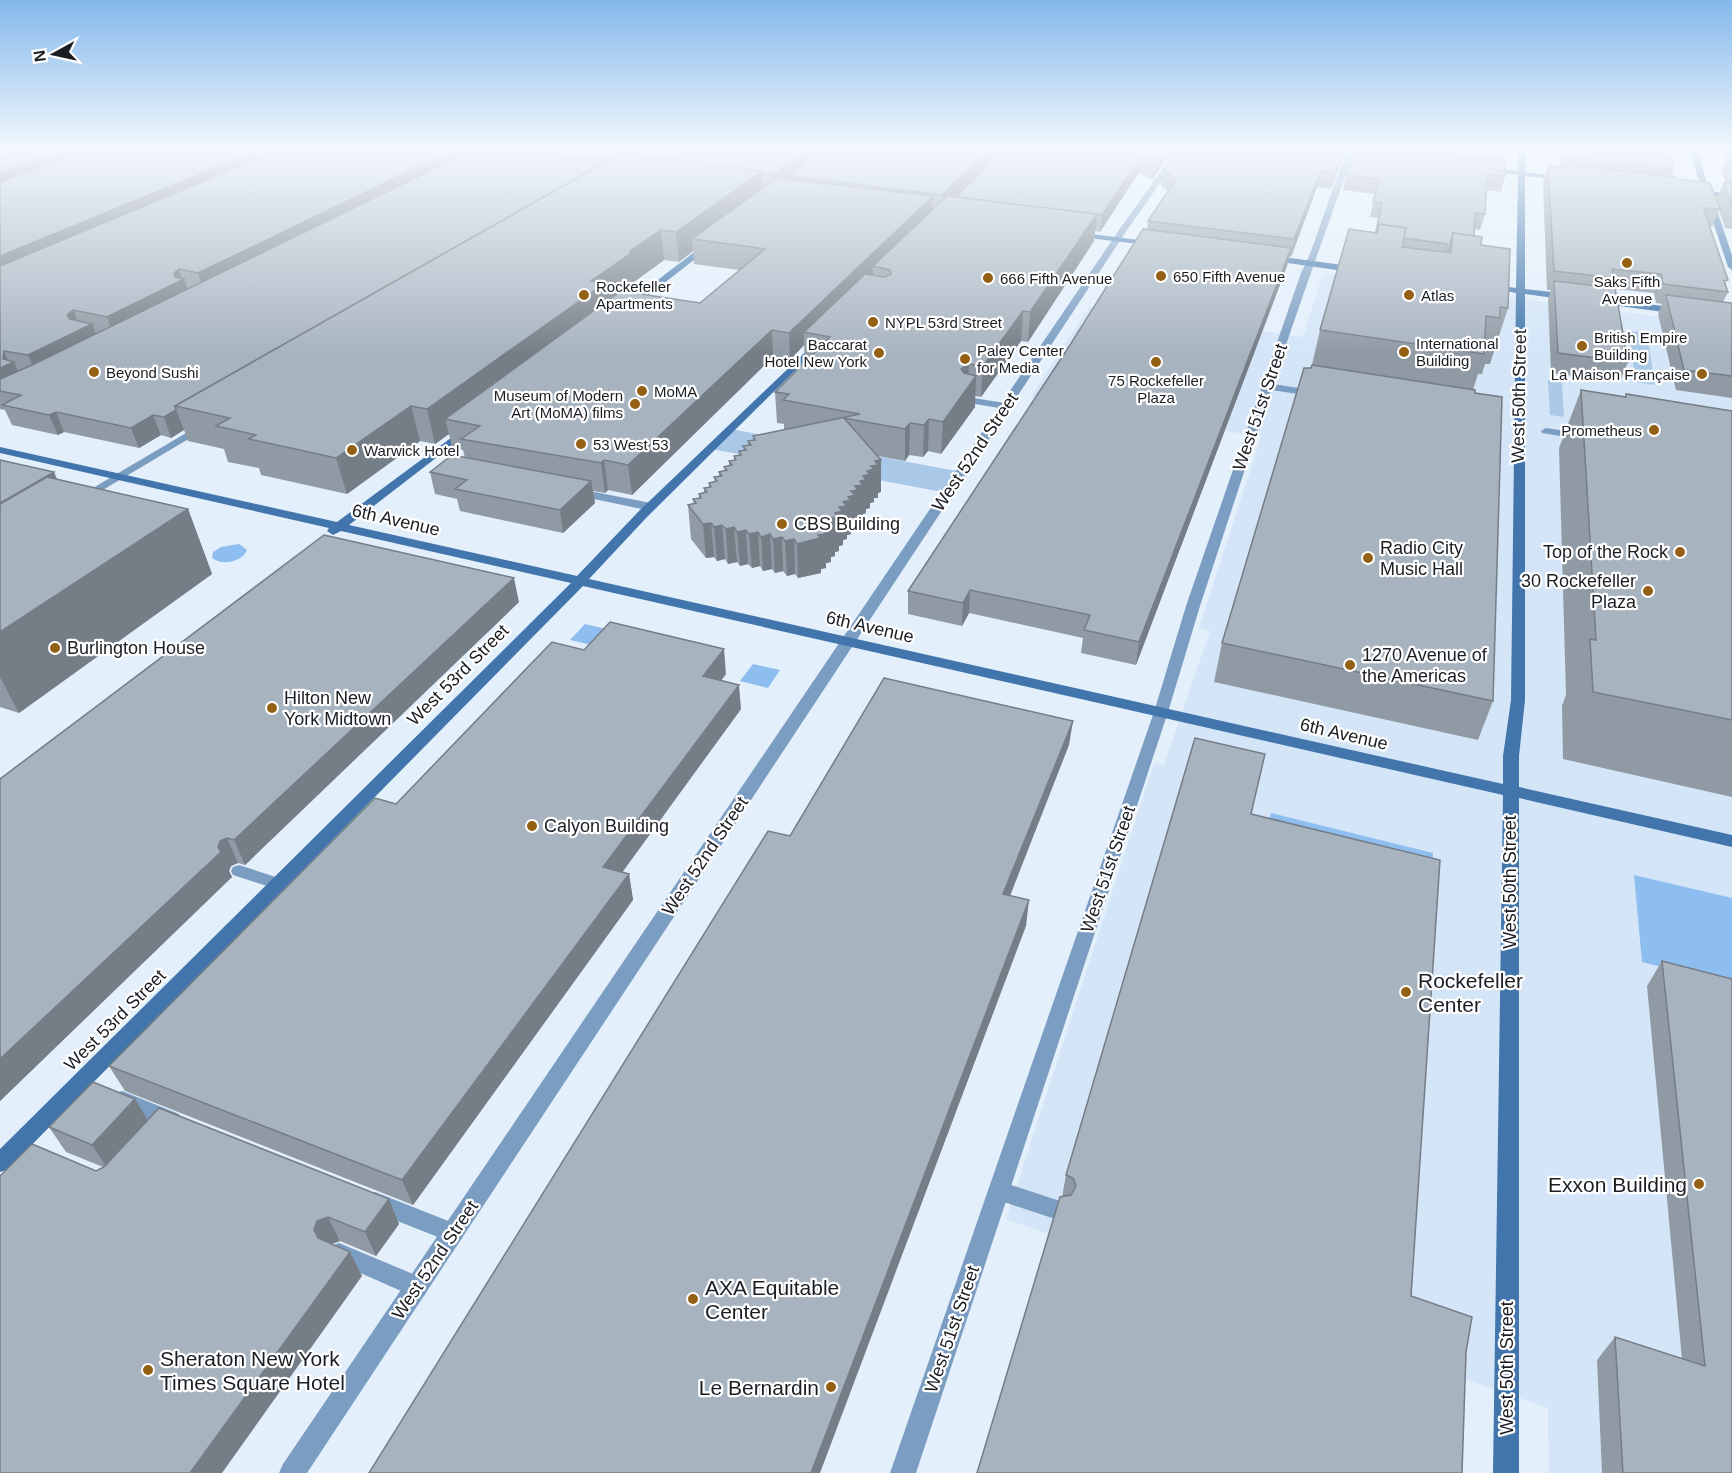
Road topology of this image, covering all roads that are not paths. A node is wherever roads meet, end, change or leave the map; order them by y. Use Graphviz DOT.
graph roads {
  1 [pos="1133,218"];
  2 [pos="1326,218"];
  3 [pos="1521,218"];
  4 [pos="1715,218"];
  5 [pos="1068,233"];
  6 [pos="718,239"];
  7 [pos="1118,239"];
  8 [pos="1170,246"];
  9 [pos="1259,257"];
  10 [pos="1309,263"];
  11 [pos="1732,267"];
  12 [pos="1365,271"];
  13 [pos="1477,285"];
  14 [pos="1520,291"];
  15 [pos="1574,298"];
  16 [pos="1586,299"];
  17 [pos="1690,312"];
  18 [pos="616,316"];
  19 [pos="825,335"];
  20 [pos="1268,386"];
  21 [pos="1329,396"];
  22 [pos="966,400"];
  23 [pos="1005,406"];
  24 [pos="218,417"];
  25 [pos="476,422"];
  26 [pos="1546,431"];
  27 [pos="1602,440"];
  28 [pos="0,450"];
  29 [pos="117,477"];
  30 [pos="566,491"];
  31 [pos="75,502"];
  32 [pos="651,507"];
  33 [pos="338,526"];
  34 [pos="319,540"];
  35 [pos="579,581"];
  36 [pos="848,642"];
  37 [pos="1161,712"];
  38 [pos="1511,791"];
  39 [pos="1732,841"];
  40 [pos="239,870"];
  41 [pos="279,884"];
  42 [pos="80,1084"];
  43 [pos="170,1120"];
  44 [pos="192,1128"];
  45 [pos="156,1136"];
  46 [pos="19,1144"];
  47 [pos="41,1153"];
  48 [pos="0,1163"];
  49 [pos="999,1191"];
  50 [pos="352,1193"];
  51 [pos="1058,1210"];
  52 [pos="453,1233"];
  53 [pos="339,1253"];
  54 [pos="417,1287"];
  55 [pos="292,1473"];
  56 [pos="903,1473"];
  57 [pos="1506,1473"];
  1 -- 7 [label="street, West 52nd Street"];
  2 -- 10 [label="street, West 51st Street"];
  3 -- 14 [label="main road, West 50th Street"];
  4 -- 11 [label="main road"];
  5 -- 7 [label="main road"];
  6 -- 18 [label="main road"];
  7 -- 8 [label="main road"];
  7 -- 23 [label="street, West 52nd Street"];
  9 -- 10 [label="main road"];
  10 -- 12 [label="main road"];
  10 -- 20 [label="street, West 51st Street"];
  13 -- 14 [label="main road"];
  14 -- 15 [label="main road"];
  14 -- 38 [label="main road, West 50th Street"];
  16 -- 17 [label="main road"];
  19 -- 32 [label="main road, West 53rd Street"];
  20 -- 21 [label="street"];
  20 -- 37 [label="street, West 51st Street"];
  22 -- 23 [label="street"];
  23 -- 36 [label="street, West 52nd Street"];
  24 -- 29 [label="street"];
  25 -- 33 [label="main road"];
  26 -- 27 [label="street"];
  28 -- 29 [label="main road, 6th Avenue"];
  29 -- 31 [label="street"];
  29 -- 33 [label="main road, 6th Avenue"];
  30 -- 32 [label="street"];
  32 -- 35 [label="main road, West 53rd Street"];
  33 -- 34 [label="main road"];
  33 -- 35 [label="main road, 6th Avenue"];
  35 -- 36 [label="main road, 6th Avenue"];
  35 -- 41 [label="main road, West 53rd Street"];
  36 -- 37 [label="main road, 6th Avenue"];
  36 -- 52 [label="street, West 52nd Street"];
  37 -- 38 [label="main road, 6th Avenue"];
  37 -- 49 [label="street, West 51st Street"];
  38 -- 39 [label="main road, 6th Avenue"];
  38 -- 57 [label="main road, West 50th Street"];
  40 -- 41 [label="street"];
  41 -- 42 [label="main road, West 53rd Street"];
  42 -- 43 [label="street"];
  42 -- 46 [label="main road, West 53rd Street"];
  43 -- 44 [label="street"];
  43 -- 45 [label="street"];
  46 -- 47 [label="street"];
  46 -- 48 [label="main road, West 53rd Street"];
  49 -- 51 [label="street"];
  49 -- 56 [label="street, West 51st Street"];
  50 -- 52 [label="street"];
  52 -- 54 [label="street, West 52nd Street"];
  53 -- 54 [label="street"];
  54 -- 55 [label="street, West 52nd Street"];
}
